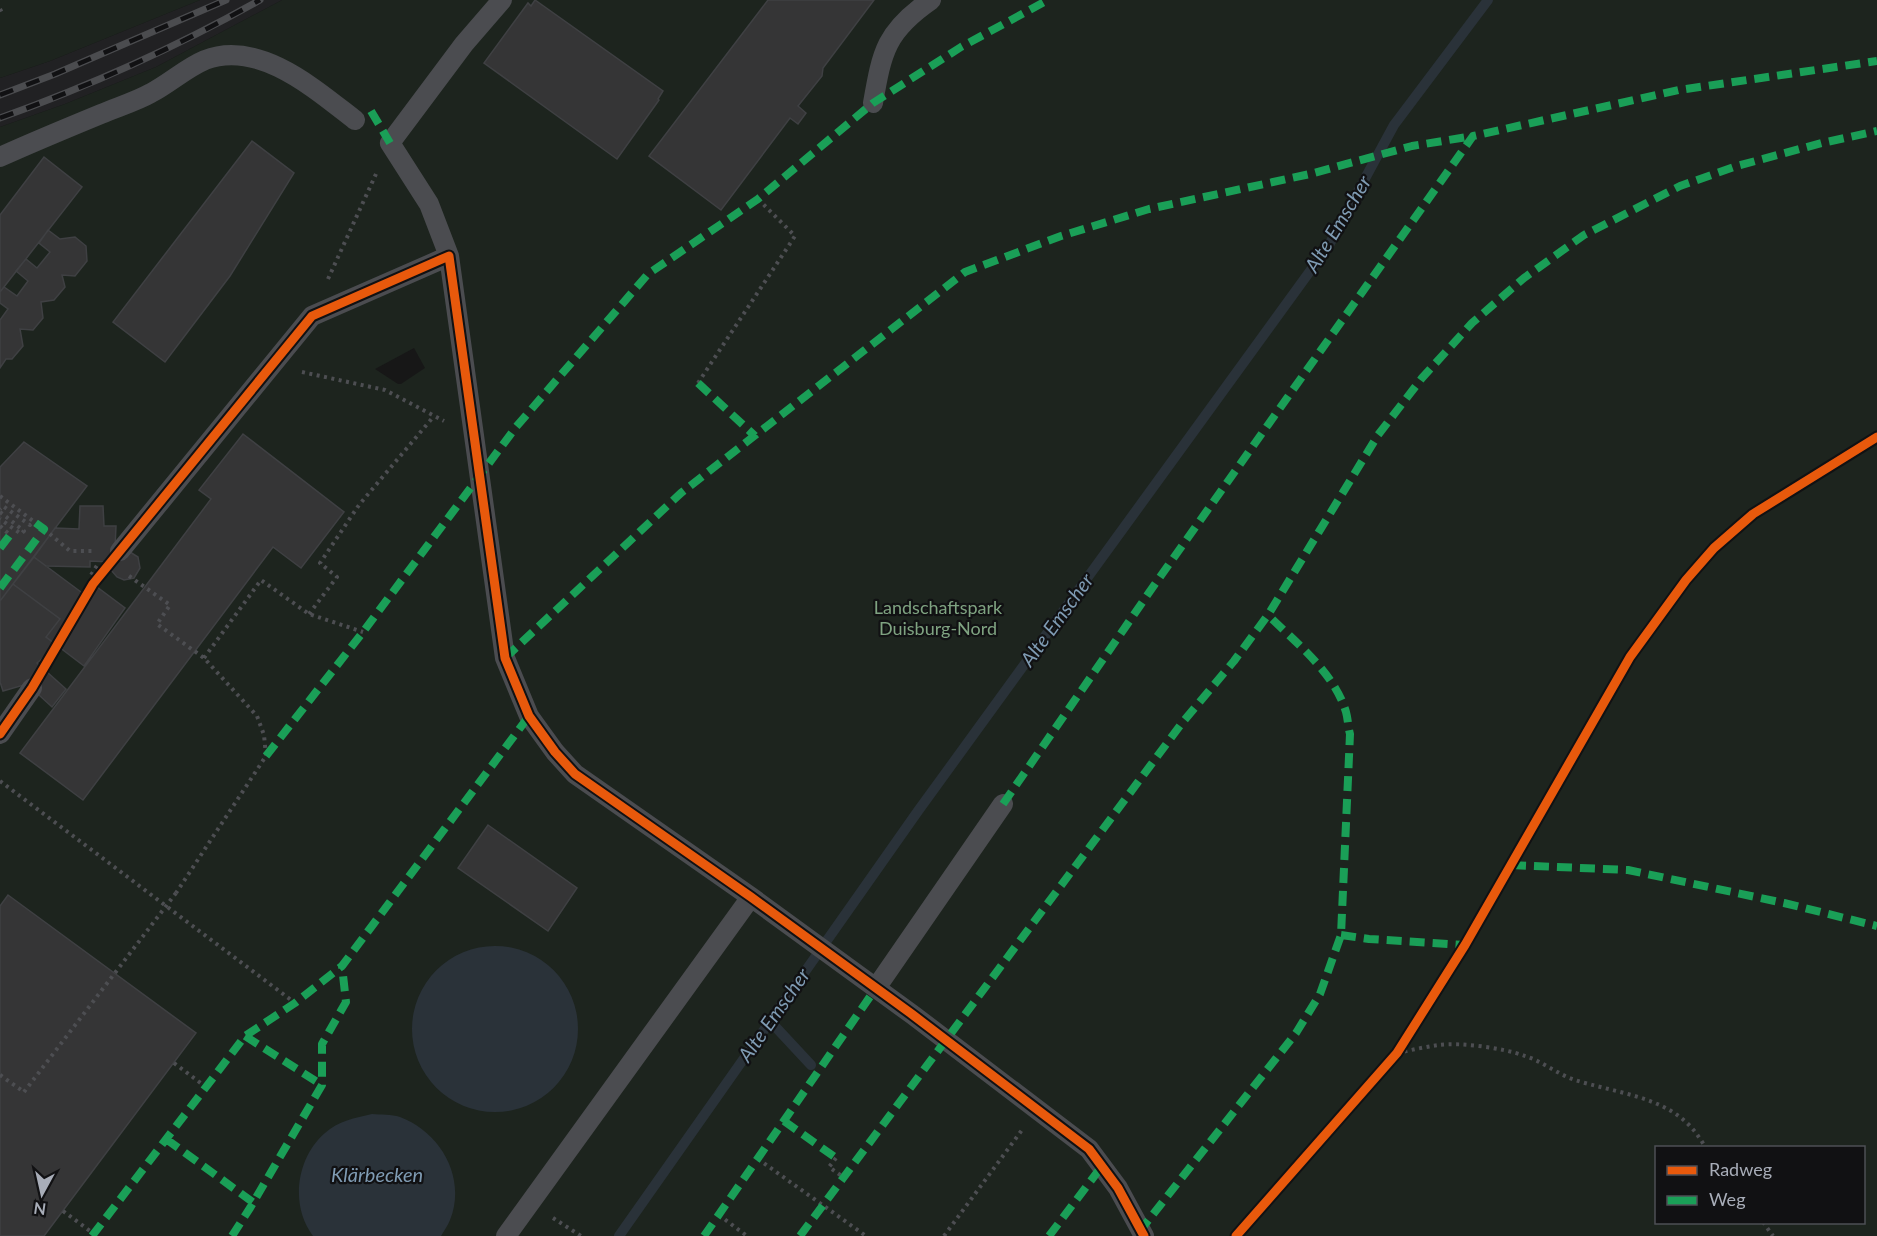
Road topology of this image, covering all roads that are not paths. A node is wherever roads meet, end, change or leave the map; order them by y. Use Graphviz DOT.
graph roads {
  1 [pos="502,0"];
  2 [pos="931,0"];
  3 [pos="873,103"];
  4 [pos="355,120"];
  5 [pos="0,157"];
  6 [pos="449,256"];
  7 [pos="120,551"];
  8 [pos="32,688"];
  9 [pos="0,734"];
  10 [pos="1003,804"];
  11 [pos="751,897"];
  12 [pos="876,988"];
  13 [pos="506,1236"];
  14 [pos="1144,1236"];
  1 -- 6 [label="lane"];
  2 -- 3 [label="lane"];
  4 -- 5 [label="lane"];
  6 -- 7 [label="lane"];
  6 -- 11 [label="lane"];
  8 -- 9 [label="lane"];
  10 -- 12 [label="lane"];
  11 -- 12 [label="lane"];
  11 -- 13 [label="lane"];
  12 -- 14 [label="lane"];
}
